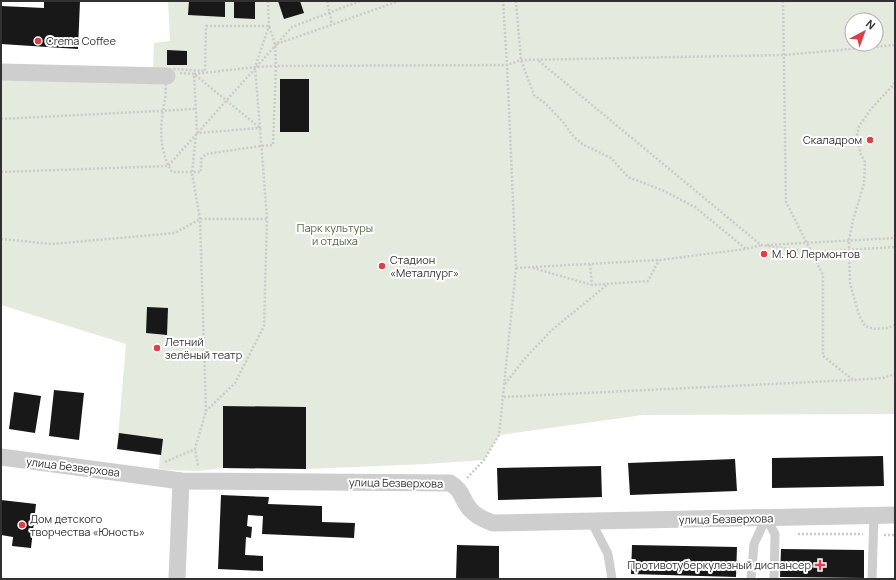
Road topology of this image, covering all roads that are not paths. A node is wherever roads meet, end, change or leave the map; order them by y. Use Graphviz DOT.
graph roads {
  1 [pos="1,72"];
  2 [pos="167,76"];
  3 [pos="1,457"];
  4 [pos="181,481"];
  5 [pos="895,515"];
  6 [pos="874,516"];
  7 [pos="766,518"];
  8 [pos="590,522"];
  9 [pos="177,579"];
  10 [pos="612,579"];
  11 [pos="751,579"];
  12 [pos="774,579"];
  13 [pos="872,579"];
  1 -- 2 [label="street"];
  3 -- 4 [label="street, улица Безверхова"];
  4 -- 8 [label="street, улица Безверхова"];
  4 -- 9 [label="street"];
  5 -- 6 [label="street, улица Безверхова"];
  6 -- 7 [label="street, улица Безверхова"];
  6 -- 13 [label="lane"];
  7 -- 8 [label="street, улица Безверхова"];
  7 -- 11 [label="lane"];
  7 -- 12 [label="lane"];
  8 -- 10 [label="lane"];
}
